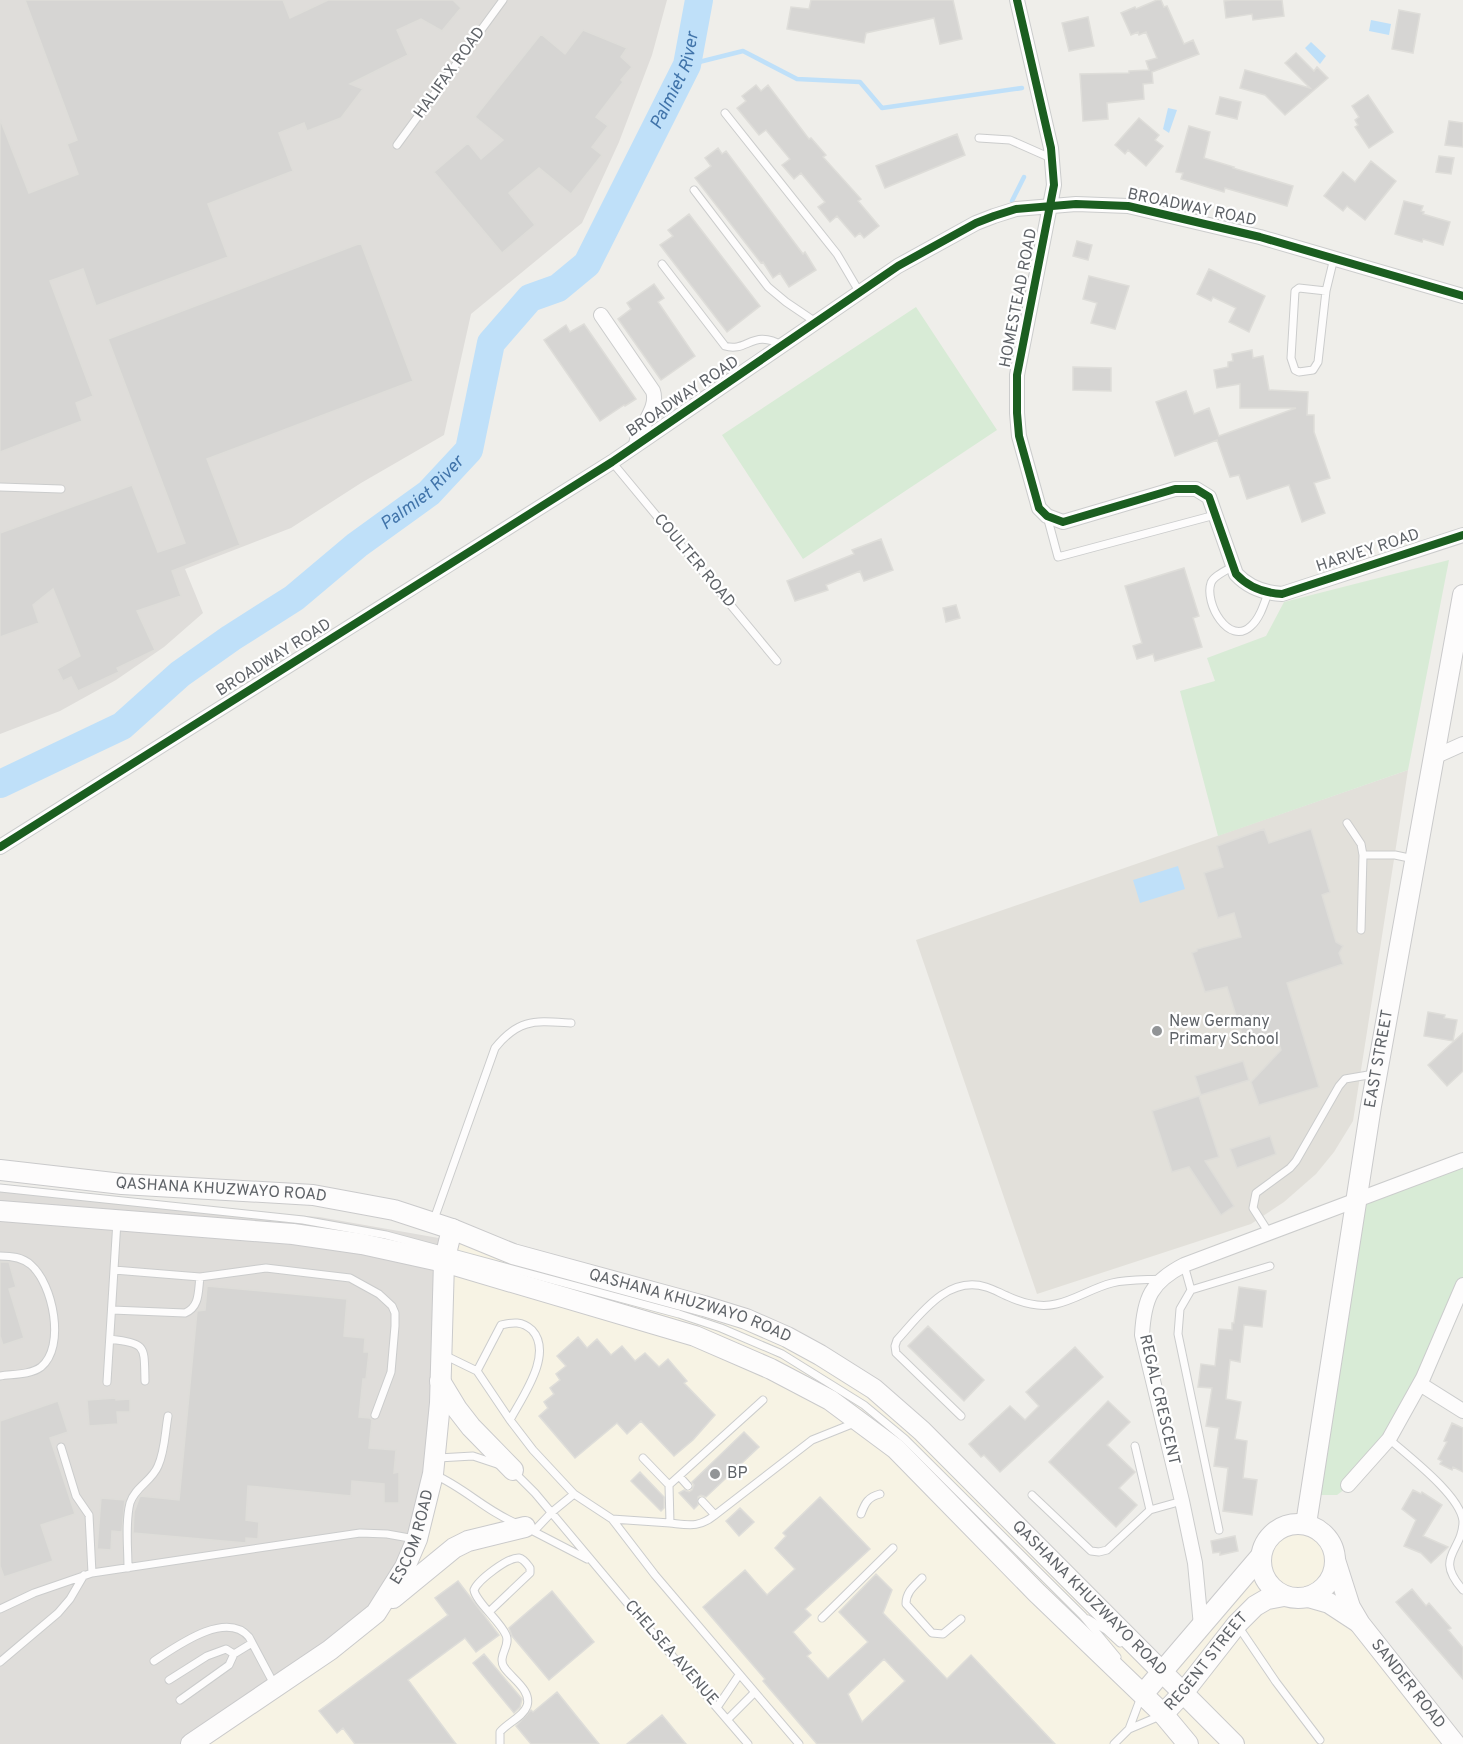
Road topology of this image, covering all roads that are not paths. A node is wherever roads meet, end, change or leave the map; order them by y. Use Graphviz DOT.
graph roads {
  1 [pos="502,0"];
  2 [pos="1017,0"];
  3 [pos="725,113"];
  4 [pos="980,138"];
  5 [pos="397,146"];
  6 [pos="1053,159"];
  7 [pos="694,190"];
  8 [pos="1051,206"];
  9 [pos="1334,258"];
  10 [pos="662,264"];
  11 [pos="1463,289"];
  12 [pos="1441,290"];
  13 [pos="1326,291"];
  14 [pos="860,293"];
  15 [pos="1463,296"];
  16 [pos="601,315"];
  17 [pos="817,322"];
  18 [pos="783,346"];
  19 [pos="636,444"];
  20 [pos="612,462"];
  21 [pos="0,487"];
  22 [pos="62,489"];
  23 [pos="1047,516"];
  24 [pos="1215,516"];
  25 [pos="1463,535"];
  26 [pos="1233,566"];
  27 [pos="1275,593"];
  28 [pos="1463,595"];
  29 [pos="777,661"];
  30 [pos="1463,744"];
  31 [pos="1434,757"];
  32 [pos="1347,823"];
  33 [pos="0,847"];
  34 [pos="1363,855"];
  35 [pos="1415,860"];
  36 [pos="1361,930"];
  37 [pos="571,1023"];
  38 [pos="1377,1073"];
  39 [pos="1463,1160"];
  40 [pos="0,1170"];
  41 [pos="0,1188"];
  42 [pos="1355,1201"];
  43 [pos="0,1211"];
  44 [pos="117,1221"];
  45 [pos="433,1223"];
  46 [pos="453,1229"];
  47 [pos="1269,1233"];
  48 [pos="0,1256"];
  49 [pos="446,1256"];
  50 [pos="1184,1265"];
  51 [pos="1270,1266"];
  52 [pos="114,1270"];
  53 [pos="200,1277"];
  54 [pos="1162,1279"];
  55 [pos="1463,1285"];
  56 [pos="1191,1290"];
  57 [pos="112,1310"];
  58 [pos="110,1339"];
  59 [pos="441,1354"];
  60 [pos="477,1371"];
  61 [pos="0,1376"];
  62 [pos="145,1381"];
  63 [pos="441,1381"];
  64 [pos="107,1382"];
  65 [pos="1420,1384"];
  66 [pos="763,1400"];
  67 [pos="1463,1411"];
  68 [pos="375,1415"];
  69 [pos="168,1416"];
  70 [pos="961,1416"];
  71 [pos="510,1420"];
  72 [pos="861,1421"];
  73 [pos="1389,1439"];
  74 [pos="1135,1446"];
  75 [pos="61,1447"];
  76 [pos="643,1458"];
  77 [pos="434,1466"];
  78 [pos="513,1470"];
  79 [pos="679,1476"];
  80 [pos="669,1485"];
  81 [pos="1348,1485"];
  82 [pos="688,1486"];
  83 [pos="574,1494"];
  84 [pos="880,1494"];
  85 [pos="1032,1495"];
  86 [pos="702,1501"];
  87 [pos="1182,1501"];
  88 [pos="1150,1510"];
  89 [pos="552,1512"];
  90 [pos="861,1514"];
  91 [pos="715,1515"];
  92 [pos="612,1519"];
  93 [pos="670,1523"];
  94 [pos="1306,1524"];
  95 [pos="530,1529"];
  96 [pos="1219,1530"];
  97 [pos="417,1539"];
  98 [pos="893,1548"];
  99 [pos="1260,1556"];
  100 [pos="1335,1559"];
  101 [pos="592,1562"];
  102 [pos="128,1568"];
  103 [pos="88,1574"];
  104 [pos="922,1578"];
  105 [pos="1463,1590"];
  106 [pos="1284,1596"];
  107 [pos="1308,1597"];
  108 [pos="0,1609"];
  109 [pos="490,1611"];
  110 [pos="376,1613"];
  111 [pos="1083,1616"];
  112 [pos="822,1618"];
  113 [pos="961,1619"];
  114 [pos="1237,1624"];
  115 [pos="1360,1624"];
  116 [pos="1201,1626"];
  117 [pos="252,1643"];
  118 [pos="1123,1646"];
  119 [pos="1132,1653"];
  120 [pos="234,1654"];
  121 [pos="154,1660"];
  122 [pos="0,1662"];
  123 [pos="739,1675"];
  124 [pos="169,1680"];
  125 [pos="1152,1683"];
  126 [pos="276,1688"];
  127 [pos="754,1693"];
  128 [pos="180,1700"];
  129 [pos="1173,1704"];
  130 [pos="717,1706"];
  131 [pos="728,1719"];
  132 [pos="1129,1728"];
  133 [pos="1320,1740"];
  134 [pos="190,1744"];
  135 [pos="500,1744"];
  136 [pos="748,1744"];
  137 [pos="799,1744"];
  138 [pos="1114,1744"];
  139 [pos="1188,1744"];
  140 [pos="1195,1744"];
  141 [pos="1225,1744"];
  142 [pos="1234,1744"];
  143 [pos="1455,1744"];
  1 -- 5 [label="lane, HALIFAX ROAD"];
  2 -- 6 [label="street, HOMESTEAD ROAD"];
  3 -- 14 [label="lane"];
  4 -- 6 [label="lane"];
  6 -- 8 [label="street, HOMESTEAD ROAD"];
  7 -- 17 [label="lane"];
  8 -- 9 [label="street, BROADWAY ROAD"];
  8 -- 14 [label="street, BROADWAY ROAD"];
  8 -- 23 [label="street, HOMESTEAD ROAD"];
  9 -- 12 [label="street, BROADWAY ROAD"];
  9 -- 13 [label="lane"];
  10 -- 18 [label="lane"];
  11 -- 12 [label="street, BROADWAY ROAD"];
  12 -- 15 [label="street, BROADWAY ROAD"];
  13 -- 13 [label="lane"];
  14 -- 17 [label="street, BROADWAY ROAD"];
  16 -- 19 [label="street"];
  17 -- 18 [label="street, BROADWAY ROAD"];
  18 -- 19 [label="street, BROADWAY ROAD"];
  19 -- 20 [label="street, BROADWAY ROAD"];
  20 -- 29 [label="lane, COULTER ROAD"];
  20 -- 33 [label="street, BROADWAY ROAD"];
  21 -- 22 [label="lane"];
  23 -- 24 [label="street"];
  23 -- 24 [label="lane"];
  24 -- 26 [label="street"];
  25 -- 27 [label="street, HARVEY ROAD"];
  26 -- 27 [label="street"];
  26 -- 27 [label="lane"];
  28 -- 31 [label="main road, EAST STREET"];
  30 -- 31 [label="street"];
  31 -- 35 [label="main road, EAST STREET"];
  32 -- 34 [label="lane"];
  34 -- 35 [label="lane"];
  34 -- 36 [label="lane"];
  35 -- 38 [label="main road, EAST STREET"];
  37 -- 45 [label="lane"];
  38 -- 42 [label="main road, EAST STREET"];
  38 -- 47 [label="lane"];
  39 -- 42 [label="street, REGAL CRESCENT"];
  40 -- 45 [label="main road, QASHANA KHUZWAYO ROAD"];
  41 -- 49 [label="lane"];
  42 -- 47 [label="street, REGAL CRESCENT"];
  42 -- 94 [label="main road, EAST STREET"];
  43 -- 44 [label="main road, QASHANA KHUZWAYO ROAD"];
  44 -- 49 [label="main road, QASHANA KHUZWAYO ROAD"];
  44 -- 52 [label="lane"];
  45 -- 46 [label="main road, QASHANA KHUZWAYO ROAD"];
  46 -- 49 [label="main road, ESCOM ROAD"];
  46 -- 125 [label="main road, QASHANA KHUZWAYO ROAD"];
  47 -- 50 [label="street, REGAL CRESCENT"];
  48 -- 61 [label="lane"];
  49 -- 59 [label="main road, ESCOM ROAD"];
  49 -- 72 [label="main road, QASHANA KHUZWAYO ROAD"];
  49 -- 111 [label="lane"];
  50 -- 54 [label="street, REGAL CRESCENT"];
  50 -- 56 [label="lane"];
  51 -- 56 [label="lane"];
  52 -- 53 [label="lane"];
  52 -- 57 [label="lane"];
  53 -- 57 [label="lane"];
  53 -- 68 [label="lane"];
  54 -- 70 [label="lane"];
  54 -- 87 [label="street, REGAL CRESCENT"];
  55 -- 65 [label="street"];
  56 -- 96 [label="lane"];
  57 -- 58 [label="lane"];
  58 -- 62 [label="lane"];
  58 -- 64 [label="lane"];
  59 -- 60 [label="lane"];
  59 -- 63 [label="main road, ESCOM ROAD"];
  60 -- 71 [label="lane"];
  60 -- 71 [label="lane"];
  63 -- 77 [label="main road, ESCOM ROAD"];
  63 -- 78 [label="main road"];
  65 -- 67 [label="street"];
  65 -- 73 [label="street"];
  66 -- 79 [label="lane"];
  69 -- 102 [label="lane"];
  71 -- 83 [label="lane"];
  72 -- 91 [label="lane"];
  72 -- 125 [label="main road, QASHANA KHUZWAYO ROAD"];
  73 -- 81 [label="street"];
  73 -- 105 [label="lane"];
  74 -- 88 [label="lane"];
  75 -- 103 [label="lane"];
  76 -- 80 [label="lane"];
  77 -- 78 [label="lane, CHELSEA AVENUE"];
  77 -- 95 [label="lane, CHELSEA AVENUE"];
  77 -- 97 [label="main road, ESCOM ROAD"];
  78 -- 89 [label="lane, CHELSEA AVENUE"];
  79 -- 80 [label="lane"];
  79 -- 82 [label="lane"];
  80 -- 93 [label="lane"];
  83 -- 89 [label="lane"];
  83 -- 92 [label="lane"];
  84 -- 90 [label="lane"];
  85 -- 88 [label="lane"];
  86 -- 91 [label="lane"];
  87 -- 88 [label="lane"];
  87 -- 116 [label="street, REGAL CRESCENT"];
  89 -- 95 [label="lane"];
  89 -- 101 [label="lane, CHELSEA AVENUE"];
  91 -- 93 [label="lane"];
  92 -- 93 [label="lane"];
  92 -- 123 [label="lane"];
  94 -- 99 [label="main road"];
  94 -- 100 [label="main road"];
  95 -- 101 [label="lane, CHELSEA AVENUE"];
  95 -- 110 [label="main road"];
  97 -- 102 [label="lane"];
  97 -- 110 [label="main road, ESCOM ROAD"];
  98 -- 112 [label="lane"];
  99 -- 106 [label="main road"];
  99 -- 116 [label="main road, REGENT STREET"];
  100 -- 107 [label="main road"];
  100 -- 115 [label="main road, SANDER ROAD"];
  101 -- 130 [label="lane, CHELSEA AVENUE"];
  102 -- 103 [label="lane"];
  103 -- 108 [label="lane"];
  103 -- 122 [label="lane"];
  104 -- 113 [label="lane"];
  106 -- 107 [label="main road"];
  106 -- 114 [label="main road, REGENT STREET"];
  107 -- 115 [label="main road, SANDER ROAD"];
  109 -- 109 [label="lane"];
  109 -- 135 [label="lane"];
  110 -- 126 [label="main road, ESCOM ROAD"];
  111 -- 118 [label="lane"];
  111 -- 125 [label="lane"];
  114 -- 129 [label="main road, REGENT STREET"];
  114 -- 133 [label="lane"];
  115 -- 143 [label="main road, SANDER ROAD"];
  116 -- 125 [label="main road, REGENT STREET"];
  117 -- 120 [label="lane"];
  117 -- 121 [label="lane"];
  117 -- 126 [label="lane"];
  119 -- 125 [label="lane"];
  120 -- 124 [label="lane"];
  120 -- 128 [label="lane"];
  123 -- 127 [label="lane"];
  123 -- 130 [label="lane"];
  125 -- 129 [label="main road, QASHANA KHUZWAYO ROAD"];
  125 -- 129 [label="main road, QASHANA KHUZWAYO ROAD"];
  125 -- 132 [label="lane, REGENT STREET"];
  126 -- 134 [label="main road, ESCOM ROAD"];
  127 -- 131 [label="lane"];
  127 -- 137 [label="lane"];
  129 -- 132 [label="lane, REGENT STREET"];
  129 -- 139 [label="main road, QASHANA KHUZWAYO ROAD"];
  129 -- 140 [label="lane"];
  129 -- 141 [label="lane"];
  129 -- 142 [label="main road, QASHANA KHUZWAYO ROAD"];
  130 -- 131 [label="lane, CHELSEA AVENUE"];
  131 -- 136 [label="lane, CHELSEA AVENUE"];
  132 -- 138 [label="lane, REGENT STREET"];
}
